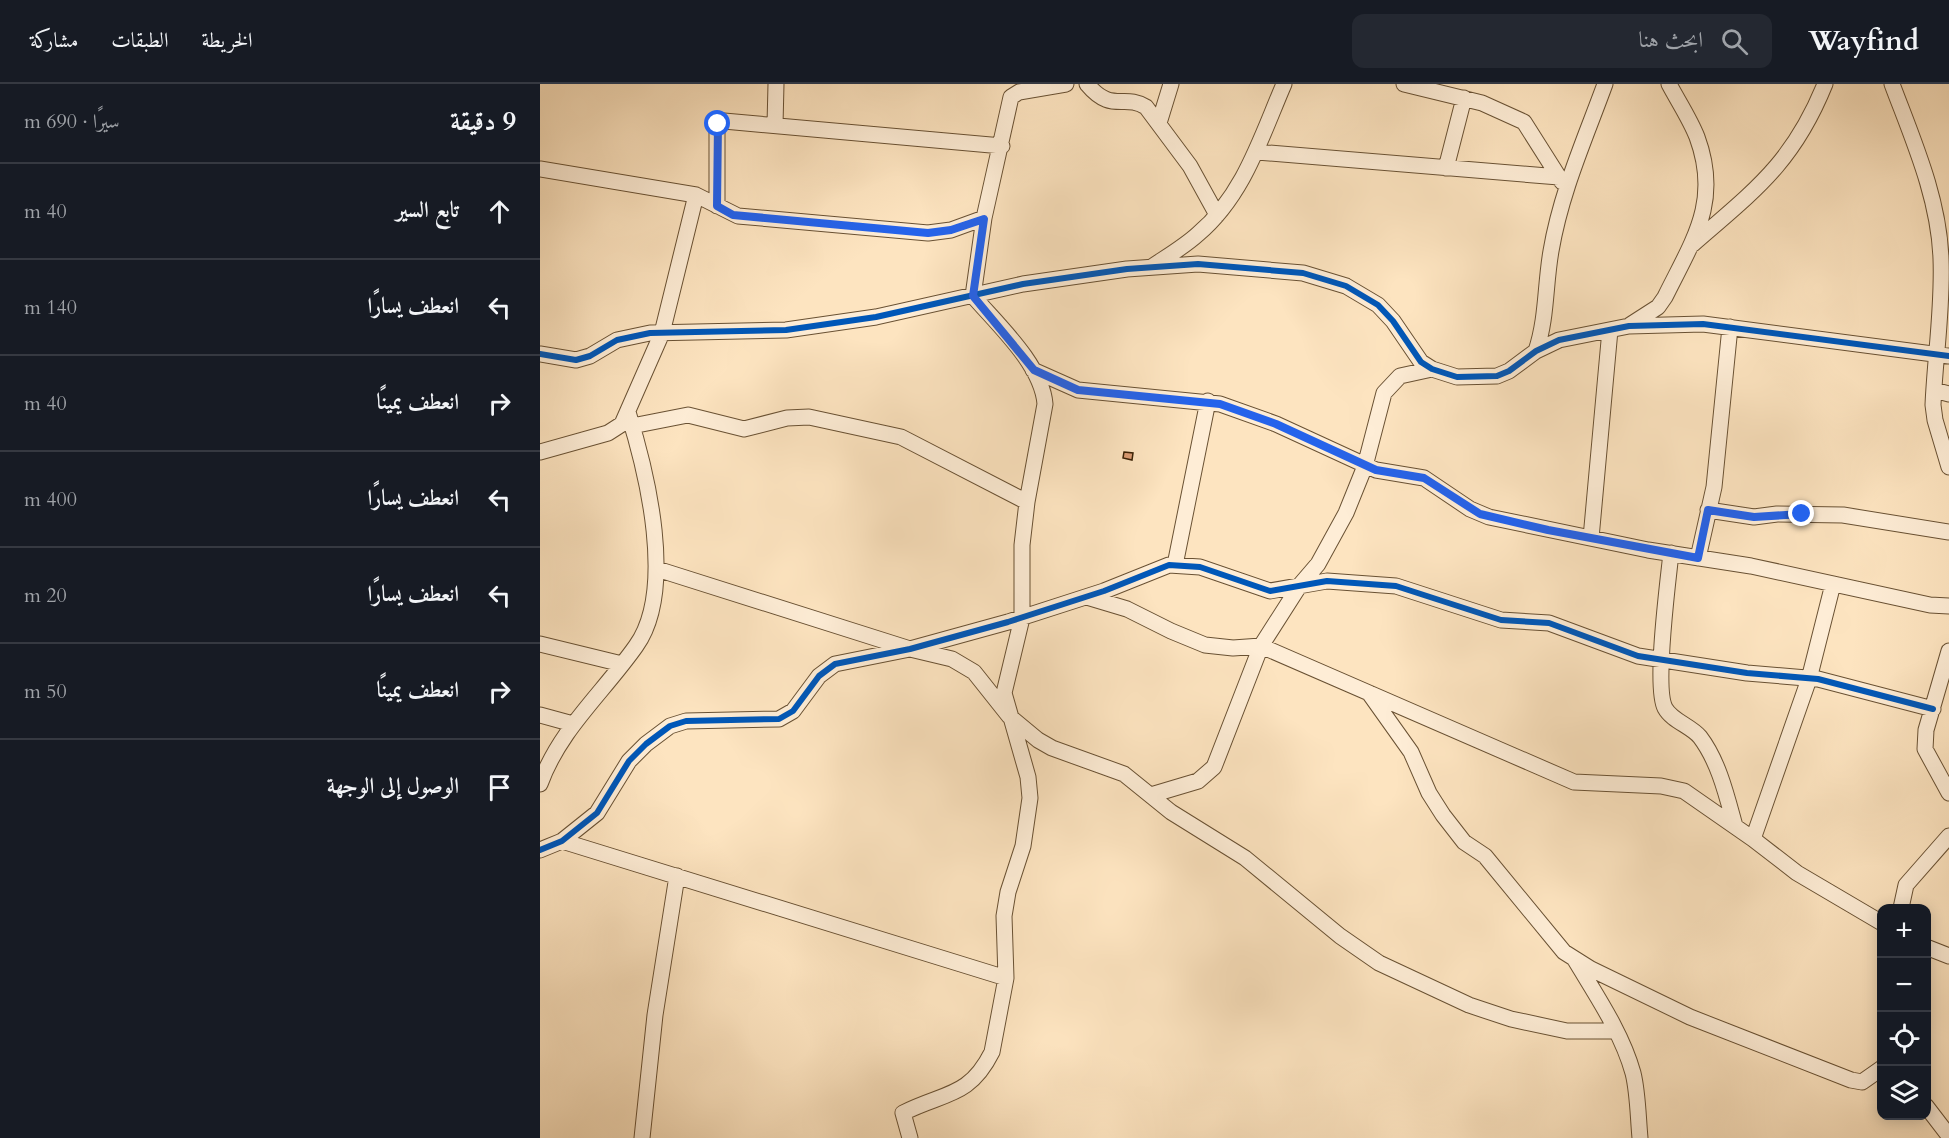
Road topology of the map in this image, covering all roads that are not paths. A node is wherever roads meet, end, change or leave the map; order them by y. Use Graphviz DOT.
graph roads {
  1 [pos="776,84"];
  2 [pos="1066,84"];
  3 [pos="1087,84"];
  4 [pos="1171,84"];
  5 [pos="1284,84"];
  6 [pos="1404,84"];
  7 [pos="1605,84"];
  8 [pos="1669,84"];
  9 [pos="1825,84"];
  10 [pos="1892,84"];
  11 [pos="1014,88"];
  12 [pos="1464,98"];
  13 [pos="1159,123"];
  14 [pos="776,126"];
  15 [pos="1002,146"];
  16 [pos="1257,152"];
  17 [pos="1446,168"];
  18 [pos="540,169"];
  19 [pos="1562,182"];
  20 [pos="696,195"];
  21 [pos="717,206"];
  22 [pos="1217,215"];
  23 [pos="984,219"];
  24 [pos="1689,248"];
  25 [pos="1153,266"];
  26 [pos="973,296"];
  27 [pos="1629,326"];
  28 [pos="1943,326"];
  29 [pos="1731,327"];
  30 [pos="1610,330"];
  31 [pos="662,333"];
  32 [pos="1536,351"];
  33 [pos="540,354"];
  34 [pos="1942,355"];
  35 [pos="1432,369"];
  36 [pos="1034,370"];
  37 [pos="1941,392"];
  38 [pos="1208,401"];
  39 [pos="630,419"];
  40 [pos="540,452"];
  41 [pos="1365,466"];
  42 [pos="1949,467"];
  43 [pos="1027,502"];
  44 [pos="1708,510"];
  45 [pos="1949,532"];
  46 [pos="1591,538"];
  47 [pos="1671,553"];
  48 [pos="1698,558"];
  49 [pos="1175,565"];
  50 [pos="657,569"];
  51 [pos="1833,584"];
  52 [pos="1300,585"];
  53 [pos="1087,597"];
  54 [pos="1949,606"];
  55 [pos="1022,618"];
  56 [pos="540,644"];
  57 [pos="1261,646"];
  58 [pos="910,649"];
  59 [pos="1949,651"];
  60 [pos="1662,660"];
  61 [pos="622,664"];
  62 [pos="1809,679"];
  63 [pos="1369,693"];
  64 [pos="1933,709"];
  65 [pos="540,715"];
  66 [pos="1009,716"];
  67 [pos="573,724"];
  68 [pos="1931,761"];
  69 [pos="1949,764"];
  70 [pos="540,784"];
  71 [pos="1949,793"];
  72 [pos="1151,795"];
  73 [pos="1735,826"];
  74 [pos="1949,836"];
  75 [pos="1754,839"];
  76 [pos="562,841"];
  77 [pos="540,850"];
  78 [pos="677,876"];
  79 [pos="1902,904"];
  80 [pos="1877,921"];
  81 [pos="1931,949"];
  82 [pos="1949,956"];
  83 [pos="1575,960"];
  84 [pos="1006,978"];
  85 [pos="1616,1031"];
  86 [pos="1877,1071"];
  87 [pos="1931,1113"];
  88 [pos="1949,1136"];
  89 [pos="642,1138"];
  90 [pos="910,1138"];
  91 [pos="1640,1138"];
  1 -- 14 [label="street"];
  2 -- 11 [label="street"];
  3 -- 13 [label="street"];
  4 -- 13 [label="street"];
  5 -- 16 [label="street"];
  6 -- 12 [label="street"];
  7 -- 19 [label="street"];
  8 -- 24 [label="street"];
  9 -- 24 [label="street"];
  10 -- 28 [label="street"];
  11 -- 15 [label="street"];
  12 -- 17 [label="street"];
  12 -- 19 [label="street"];
  13 -- 22 [label="street"];
  14 -- 15 [label="street"];
  14 -- 21 [label="street"];
  15 -- 23 [label="street"];
  16 -- 17 [label="street"];
  16 -- 22 [label="street"];
  17 -- 19 [label="street"];
  18 -- 20 [label="street"];
  19 -- 32 [label="street"];
  20 -- 21 [label="street"];
  20 -- 31 [label="street"];
  21 -- 23 [label="street"];
  22 -- 25 [label="street"];
  23 -- 26 [label="street"];
  24 -- 27 [label="street"];
  25 -- 26 [label="street"];
  25 -- 35 [label="street"];
  26 -- 31 [label="street"];
  26 -- 36 [label="street"];
  27 -- 29 [label="street"];
  27 -- 30 [label="street"];
  28 -- 34 [label="street"];
  29 -- 34 [label="street"];
  29 -- 44 [label="street"];
  30 -- 32 [label="street"];
  30 -- 46 [label="street"];
  31 -- 33 [label="street"];
  31 -- 39 [label="street"];
  32 -- 35 [label="street"];
  34 -- 37 [label="street"];
  35 -- 41 [label="street"];
  36 -- 38 [label="street"];
  36 -- 43 [label="street"];
  37 -- 42 [label="street"];
  38 -- 41 [label="street"];
  38 -- 49 [label="street"];
  39 -- 40 [label="street"];
  39 -- 43 [label="street"];
  39 -- 50 [label="street"];
  41 -- 46 [label="street"];
  41 -- 52 [label="street"];
  43 -- 55 [label="street"];
  44 -- 45 [label="street"];
  44 -- 48 [label="street"];
  46 -- 47 [label="street"];
  47 -- 48 [label="street"];
  47 -- 60 [label="street"];
  48 -- 51 [label="street"];
  49 -- 52 [label="street"];
  49 -- 53 [label="street"];
  50 -- 58 [label="street"];
  50 -- 61 [label="street"];
  51 -- 54 [label="street"];
  51 -- 62 [label="street"];
  52 -- 57 [label="street"];
  52 -- 60 [label="street"];
  53 -- 55 [label="street"];
  53 -- 57 [label="street"];
  55 -- 58 [label="street"];
  55 -- 66 [label="street"];
  56 -- 61 [label="street"];
  57 -- 63 [label="street"];
  57 -- 72 [label="street"];
  58 -- 66 [label="street"];
  58 -- 76 [label="street"];
  59 -- 64 [label="street"];
  60 -- 62 [label="street"];
  60 -- 73 [label="street"];
  61 -- 67 [label="street"];
  62 -- 64 [label="street"];
  62 -- 75 [label="street"];
  63 -- 73 [label="street"];
  63 -- 83 [label="street"];
  64 -- 68 [label="street"];
  65 -- 67 [label="street"];
  66 -- 72 [label="street"];
  66 -- 84 [label="street"];
  67 -- 70 [label="street"];
  68 -- 69 [label="street"];
  68 -- 71 [label="street"];
  72 -- 85 [label="street"];
  73 -- 75 [label="street"];
  74 -- 79 [label="street"];
  75 -- 80 [label="street"];
  76 -- 77 [label="street"];
  76 -- 78 [label="street"];
  78 -- 84 [label="street"];
  78 -- 89 [label="street"];
  81 -- 82 [label="street"];
  83 -- 85 [label="street"];
  83 -- 86 [label="street"];
  84 -- 90 [label="street"];
  85 -- 91 [label="street"];
  87 -- 88 [label="street"];
}
